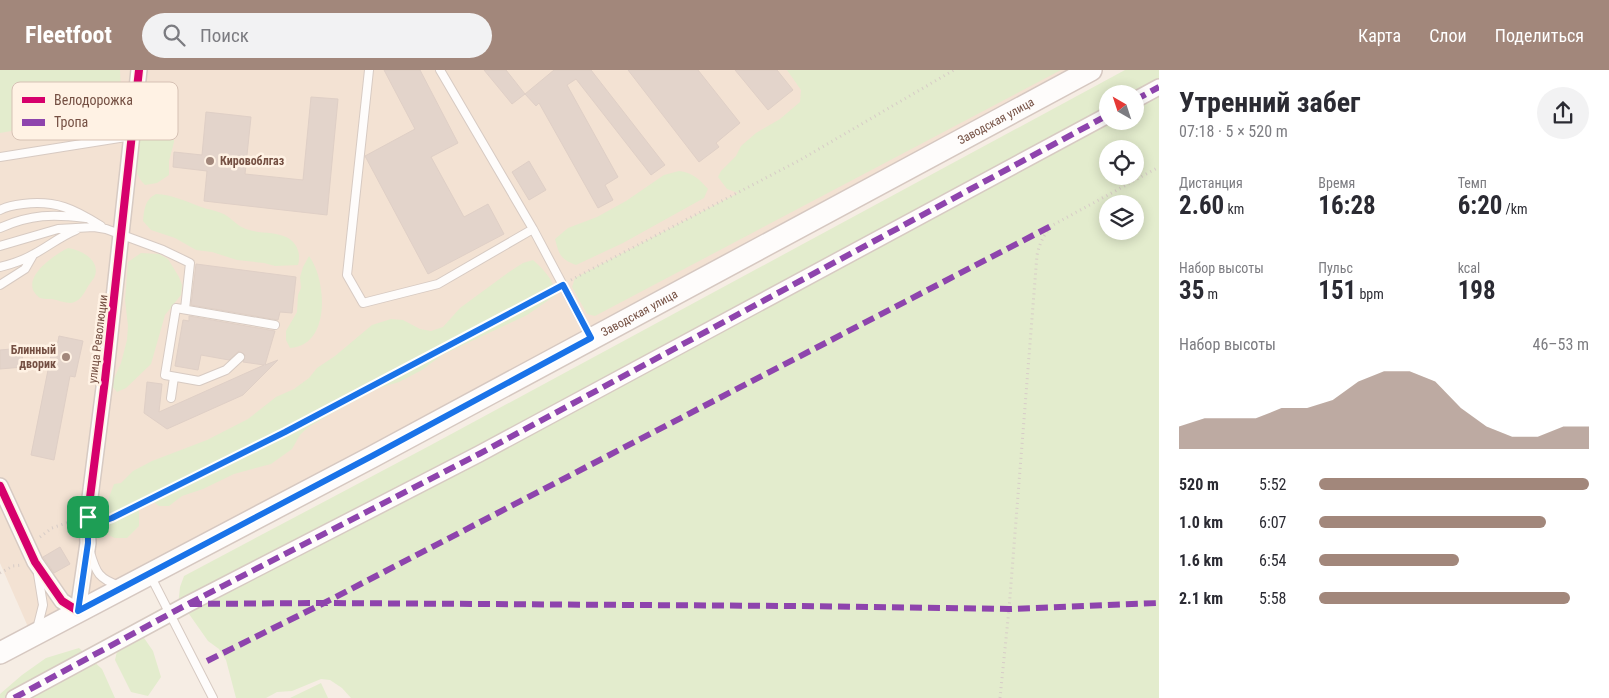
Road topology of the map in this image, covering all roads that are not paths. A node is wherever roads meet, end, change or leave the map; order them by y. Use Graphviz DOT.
graph roads {
  1 [pos="369,70"];
  2 [pos="440,70"];
  3 [pos="1091,70"];
  4 [pos="1159,87"];
  5 [pos="1144,95"];
  6 [pos="1099,120"];
  7 [pos="107,140"];
  8 [pos="132,140"];
  9 [pos="0,157"];
  10 [pos="0,210"];
  11 [pos="90,219"];
  12 [pos="85,227"];
  13 [pos="0,228"];
  14 [pos="106,229"];
  15 [pos="533,229"];
  16 [pos="121,235"];
  17 [pos="0,246"];
  18 [pos="33,255"];
  19 [pos="0,267"];
  20 [pos="0,285"];
  21 [pos="185,309"];
  22 [pos="276,325"];
  23 [pos="591,338"];
  24 [pos="240,357"];
  25 [pos="174,377"];
  26 [pos="170,398"];
  27 [pos="0,486"];
  28 [pos="88,543"];
  29 [pos="33,558"];
  30 [pos="149,573"];
  31 [pos="123,587"];
  32 [pos="78,611"];
  33 [pos="171,613"];
  34 [pos="36,633"];
  35 [pos="0,652"];
  36 [pos="14,698"];
  37 [pos="213,698"];
  1 -- 15 [label="lane"];
  2 -- 15 [label="lane"];
  3 -- 23 [label="main road, Заводская улица"];
  4 -- 5 [label="street"];
  6 -- 33 [label="street"];
  7 -- 9 [label="lane"];
  8 -- 16 [label="street, улица Революции"];
  10 -- 11 [label="lane"];
  11 -- 13 [label="lane"];
  11 -- 14 [label="lane"];
  12 -- 14 [label="lane"];
  12 -- 17 [label="lane"];
  12 -- 18 [label="lane"];
  14 -- 16 [label="lane"];
  15 -- 23 [label="lane"];
  16 -- 21 [label="lane"];
  16 -- 28 [label="street, улица Революции"];
  18 -- 19 [label="lane"];
  18 -- 20 [label="lane"];
  21 -- 22 [label="lane"];
  21 -- 25 [label="lane"];
  23 -- 30 [label="main road, Заводская улица"];
  24 -- 25 [label="lane"];
  25 -- 26 [label="lane"];
  27 -- 29 [label="street"];
  28 -- 31 [label="lane"];
  28 -- 32 [label="street, улица Революции"];
  29 -- 32 [label="street"];
  29 -- 34 [label="lane"];
  30 -- 31 [label="main road, Заводская улица"];
  30 -- 33 [label="lane"];
  31 -- 32 [label="main road, Заводская улица"];
  32 -- 34 [label="main road, Заводская улица"];
  33 -- 36 [label="street"];
  33 -- 37 [label="lane"];
  34 -- 35 [label="main road, Заводская улица"];
}
